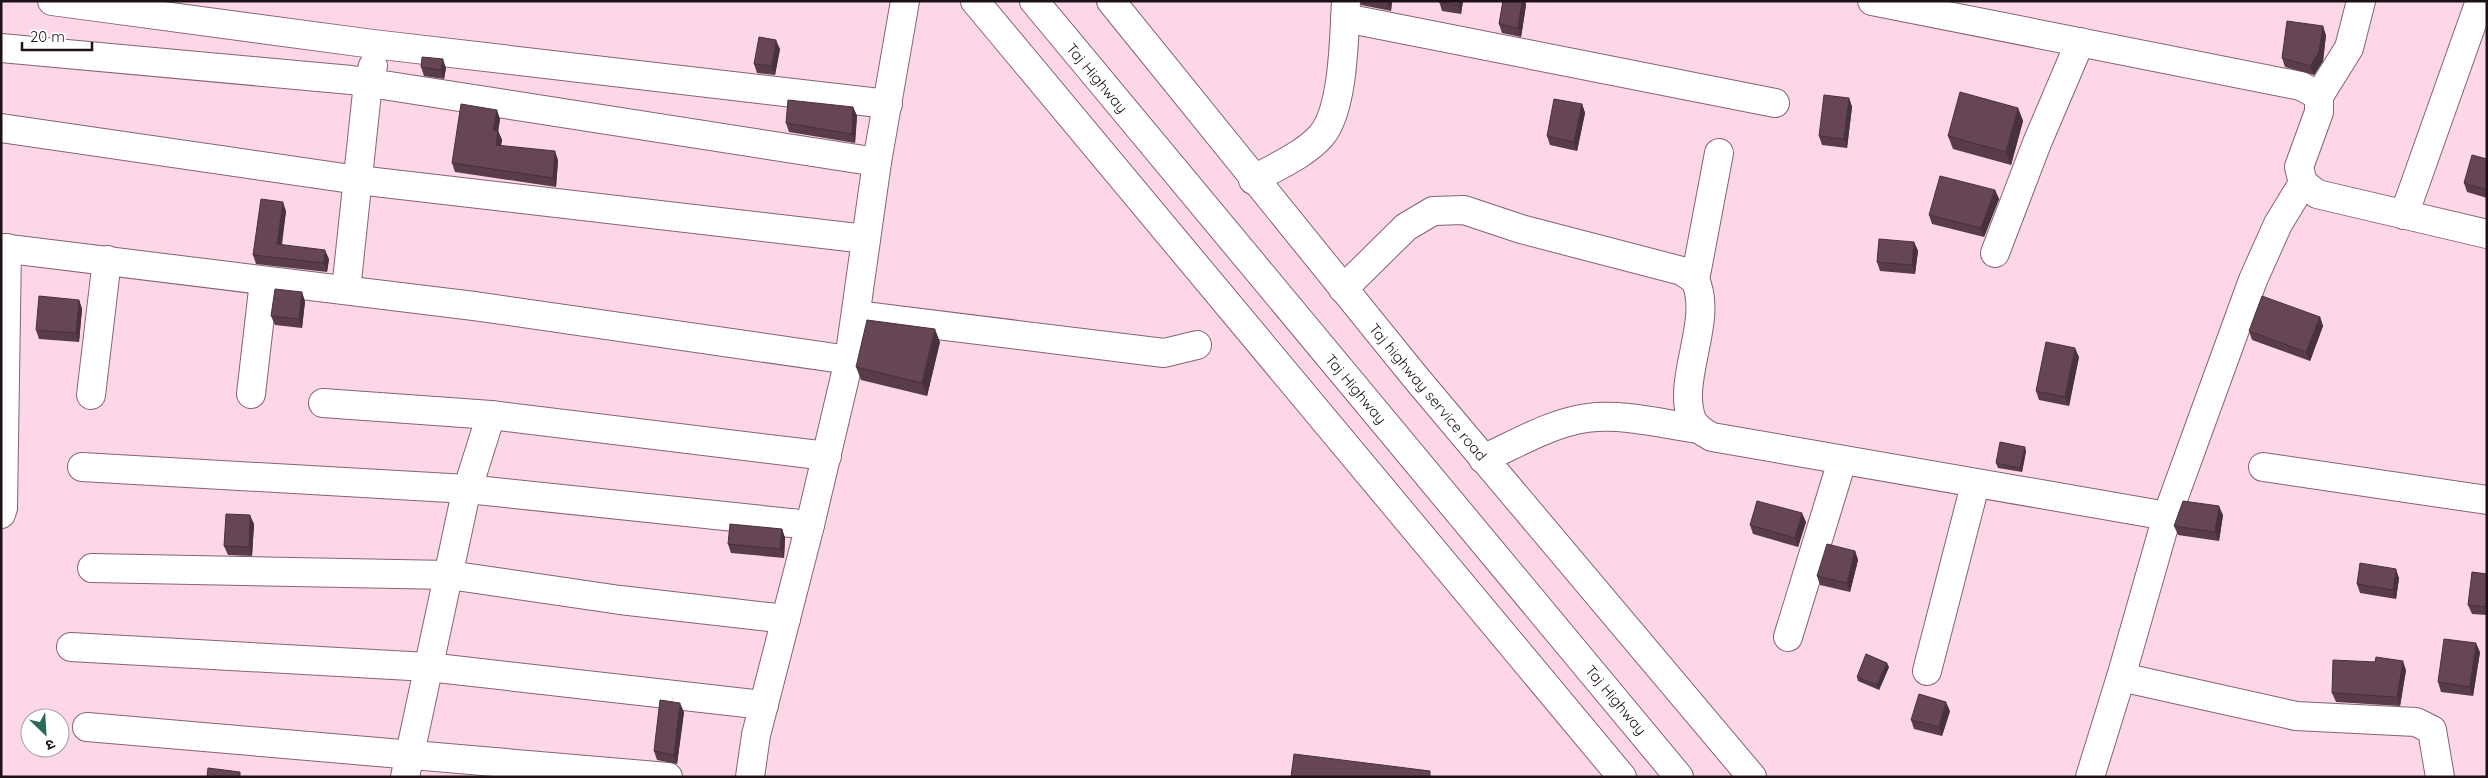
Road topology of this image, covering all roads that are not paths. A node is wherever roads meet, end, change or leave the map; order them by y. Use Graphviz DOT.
graph roads {
  1 [pos="52,1"];
  2 [pos="905,1"];
  3 [pos="975,1"];
  4 [pos="1034,1"];
  5 [pos="1110,1"];
  6 [pos="1872,1"];
  7 [pos="2361,1"];
  8 [pos="2480,1"];
  9 [pos="1345,10"];
  10 [pos="2080,42"];
  11 [pos="372,44"];
  12 [pos="1,48"];
  13 [pos="368,83"];
  14 [pos="2319,96"];
  15 [pos="1775,103"];
  16 [pos="888,104"];
  17 [pos="1,128"];
  18 [pos="1719,153"];
  19 [pos="877,162"];
  20 [pos="358,180"];
  21 [pos="1253,180"];
  22 [pos="2303,183"];
  23 [pos="2404,215"];
  24 [pos="2487,234"];
  25 [pos="866,240"];
  26 [pos="4,248"];
  27 [pos="1995,253"];
  28 [pos="107,260"];
  29 [pos="1696,280"];
  30 [pos="264,281"];
  31 [pos="1343,289"];
  32 [pos="346,290"];
  33 [pos="856,315"];
  34 [pos="1197,345"];
  35 [pos="849,360"];
  36 [pos="251,394"];
  37 [pos="91,395"];
  38 [pos="323,403"];
  39 [pos="491,415"];
  40 [pos="1698,429"];
  41 [pos="827,456"];
  42 [pos="1484,459"];
  43 [pos="2,460"];
  44 [pos="1842,461"];
  45 [pos="82,466"];
  46 [pos="2263,467"];
  47 [pos="1975,484"];
  48 [pos="467,489"];
  49 [pos="2487,500"];
  50 [pos="1,514"];
  51 [pos="2166,516"];
  52 [pos="810,525"];
  53 [pos="92,568"];
  54 [pos="449,575"];
  55 [pos="786,619"];
  56 [pos="1788,637"];
  57 [pos="71,647"];
  58 [pos="428,667"];
  59 [pos="1927,672"];
  60 [pos="2121,677"];
  61 [pos="764,706"];
  62 [pos="87,727"];
  63 [pos="407,766"];
  64 [pos="668,777"];
  65 [pos="750,777"];
  66 [pos="1622,777"];
  67 [pos="1679,777"];
  68 [pos="1752,777"];
  69 [pos="2090,777"];
  70 [pos="2440,777"];
  1 -- 11 [label="street"];
  2 -- 16 [label="street"];
  3 -- 66 [label="street"];
  4 -- 67 [label="street, Taj Highway"];
  5 -- 21 [label="street, Taj highway service road"];
  6 -- 10 [label="street"];
  7 -- 14 [label="street"];
  8 -- 23 [label="street"];
  9 -- 15 [label="street"];
  9 -- 21 [label="street"];
  10 -- 14 [label="street"];
  10 -- 27 [label="street"];
  11 -- 13 [label="street"];
  11 -- 16 [label="street"];
  12 -- 13 [label="street"];
  13 -- 19 [label="street"];
  13 -- 20 [label="street"];
  14 -- 22 [label="street"];
  16 -- 19 [label="street"];
  17 -- 20 [label="street"];
  18 -- 29 [label="street"];
  19 -- 25 [label="street"];
  20 -- 25 [label="street"];
  20 -- 32 [label="street"];
  21 -- 31 [label="street, Taj highway service road"];
  22 -- 23 [label="street"];
  22 -- 51 [label="street"];
  23 -- 24 [label="street"];
  25 -- 33 [label="street"];
  26 -- 28 [label="street"];
  26 -- 43 [label="street"];
  28 -- 30 [label="street"];
  28 -- 37 [label="street"];
  29 -- 31 [label="street"];
  29 -- 40 [label="street"];
  30 -- 32 [label="street"];
  30 -- 36 [label="street"];
  31 -- 42 [label="street, Taj highway service road"];
  32 -- 35 [label="street"];
  33 -- 34 [label="street"];
  33 -- 35 [label="street"];
  35 -- 41 [label="street"];
  38 -- 39 [label="street"];
  39 -- 41 [label="street"];
  39 -- 48 [label="street"];
  40 -- 42 [label="street"];
  40 -- 44 [label="street"];
  41 -- 52 [label="street"];
  42 -- 68 [label="street, Taj highway service road"];
  43 -- 50 [label="street"];
  44 -- 47 [label="street"];
  44 -- 56 [label="street"];
  45 -- 48 [label="street"];
  46 -- 49 [label="street"];
  47 -- 51 [label="street"];
  47 -- 59 [label="street"];
  48 -- 52 [label="street"];
  48 -- 54 [label="street"];
  51 -- 60 [label="street"];
  52 -- 55 [label="street"];
  53 -- 54 [label="street"];
  54 -- 55 [label="street"];
  54 -- 58 [label="street"];
  55 -- 61 [label="street"];
  57 -- 58 [label="street"];
  58 -- 61 [label="street"];
  58 -- 63 [label="street"];
  60 -- 69 [label="street"];
  60 -- 70 [label="street"];
  61 -- 65 [label="street"];
  62 -- 63 [label="street"];
  63 -- 64 [label="street"];
}
